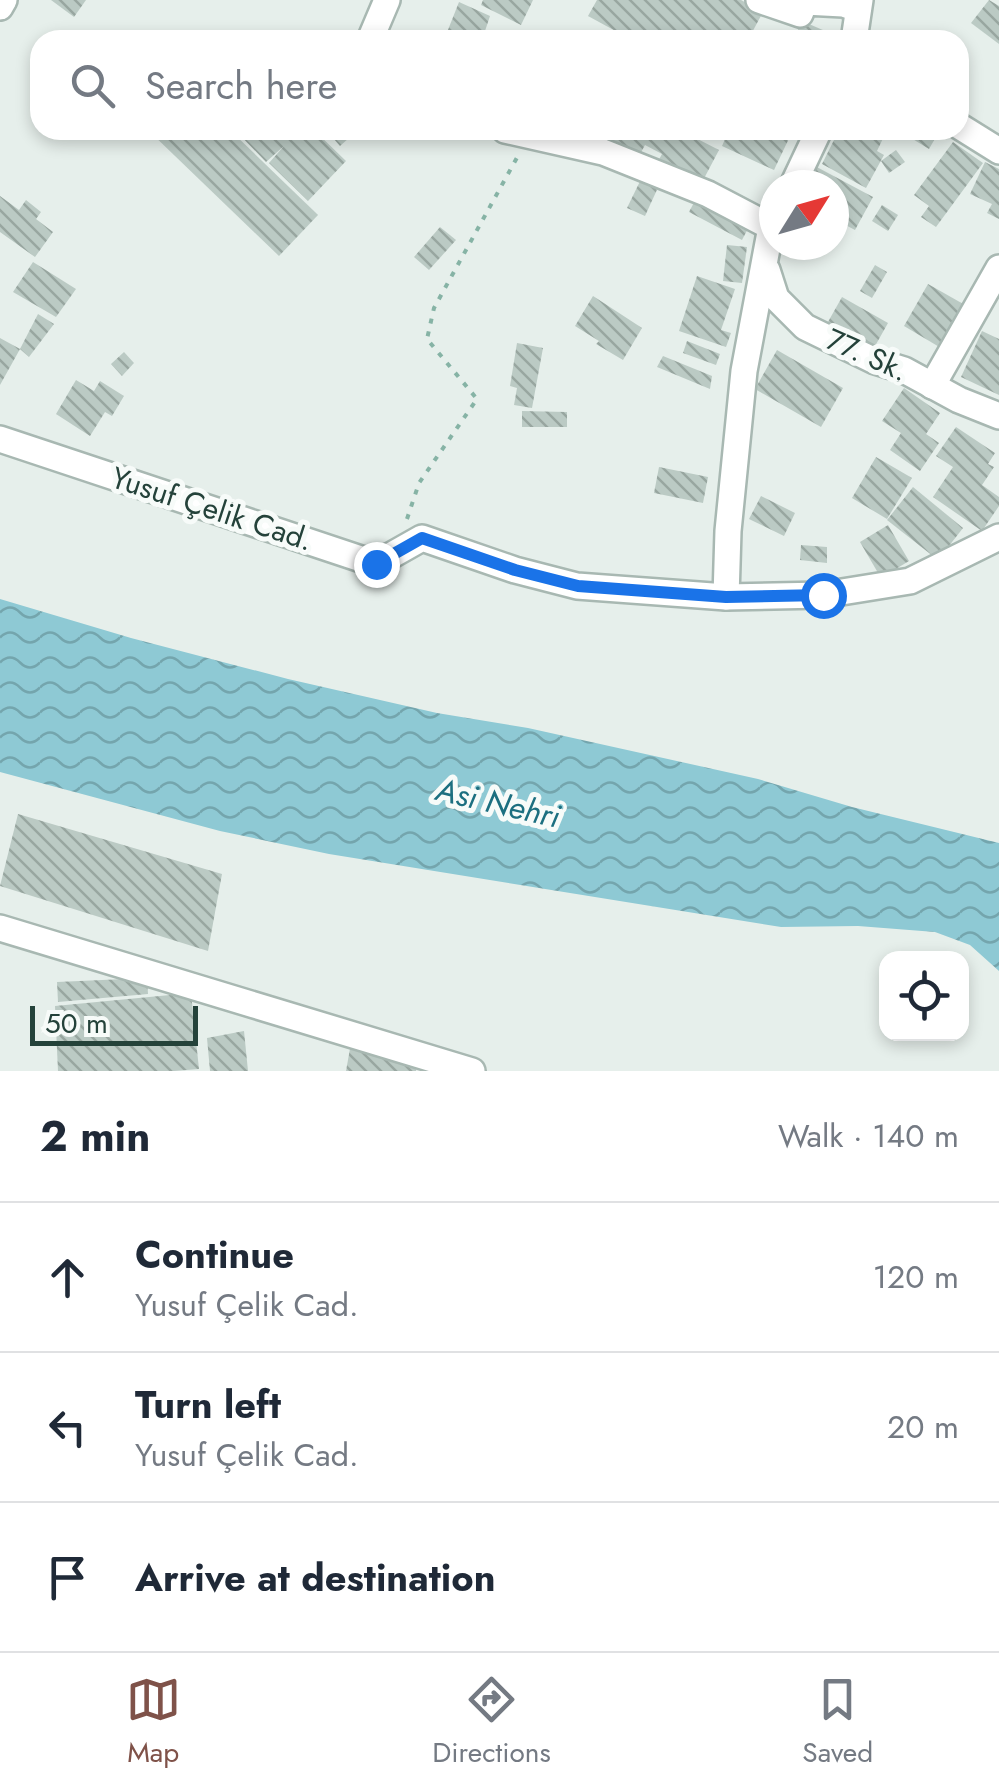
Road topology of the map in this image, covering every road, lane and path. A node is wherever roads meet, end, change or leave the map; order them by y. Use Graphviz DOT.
graph roads {
  1 [pos="4,0"];
  2 [pos="386,0"];
  3 [pos="759,0"];
  4 [pos="859,4"];
  5 [pos="0,7"];
  6 [pos="374,30"];
  7 [pos="855,30"];
  8 [pos="969,132"];
  9 [pos="529,140"];
  10 [pos="554,140"];
  11 [pos="814,140"];
  12 [pos="999,151"];
  13 [pos="799,170"];
  14 [pos="759,218"];
  15 [pos="766,260"];
  16 [pos="765,264"];
  17 [pos="999,268"];
  18 [pos="932,386"];
  19 [pos="999,416"];
  20 [pos="0,439"];
  21 [pos="999,536"];
  22 [pos="412,543"];
  23 [pos="726,597"];
  24 [pos="0,928"];
  25 [pos="472,1071"];
  1 -- 5 [label="street"];
  2 -- 6 [label="street"];
  3 -- 4 [label="street"];
  4 -- 7 [label="street"];
  8 -- 12 [label="street"];
  9 -- 22 [label="path"];
  10 -- 14 [label="street"];
  11 -- 13 [label="street"];
  15 -- 16 [label="street"];
  16 -- 18 [label="street, 77. Sk."];
  16 -- 23 [label="street"];
  17 -- 18 [label="street"];
  18 -- 19 [label="street, 77. Sk."];
  20 -- 22 [label="street, Yusuf Çelik Cad."];
  21 -- 23 [label="street"];
  22 -- 23 [label="street"];
  24 -- 25 [label="street"];
}
